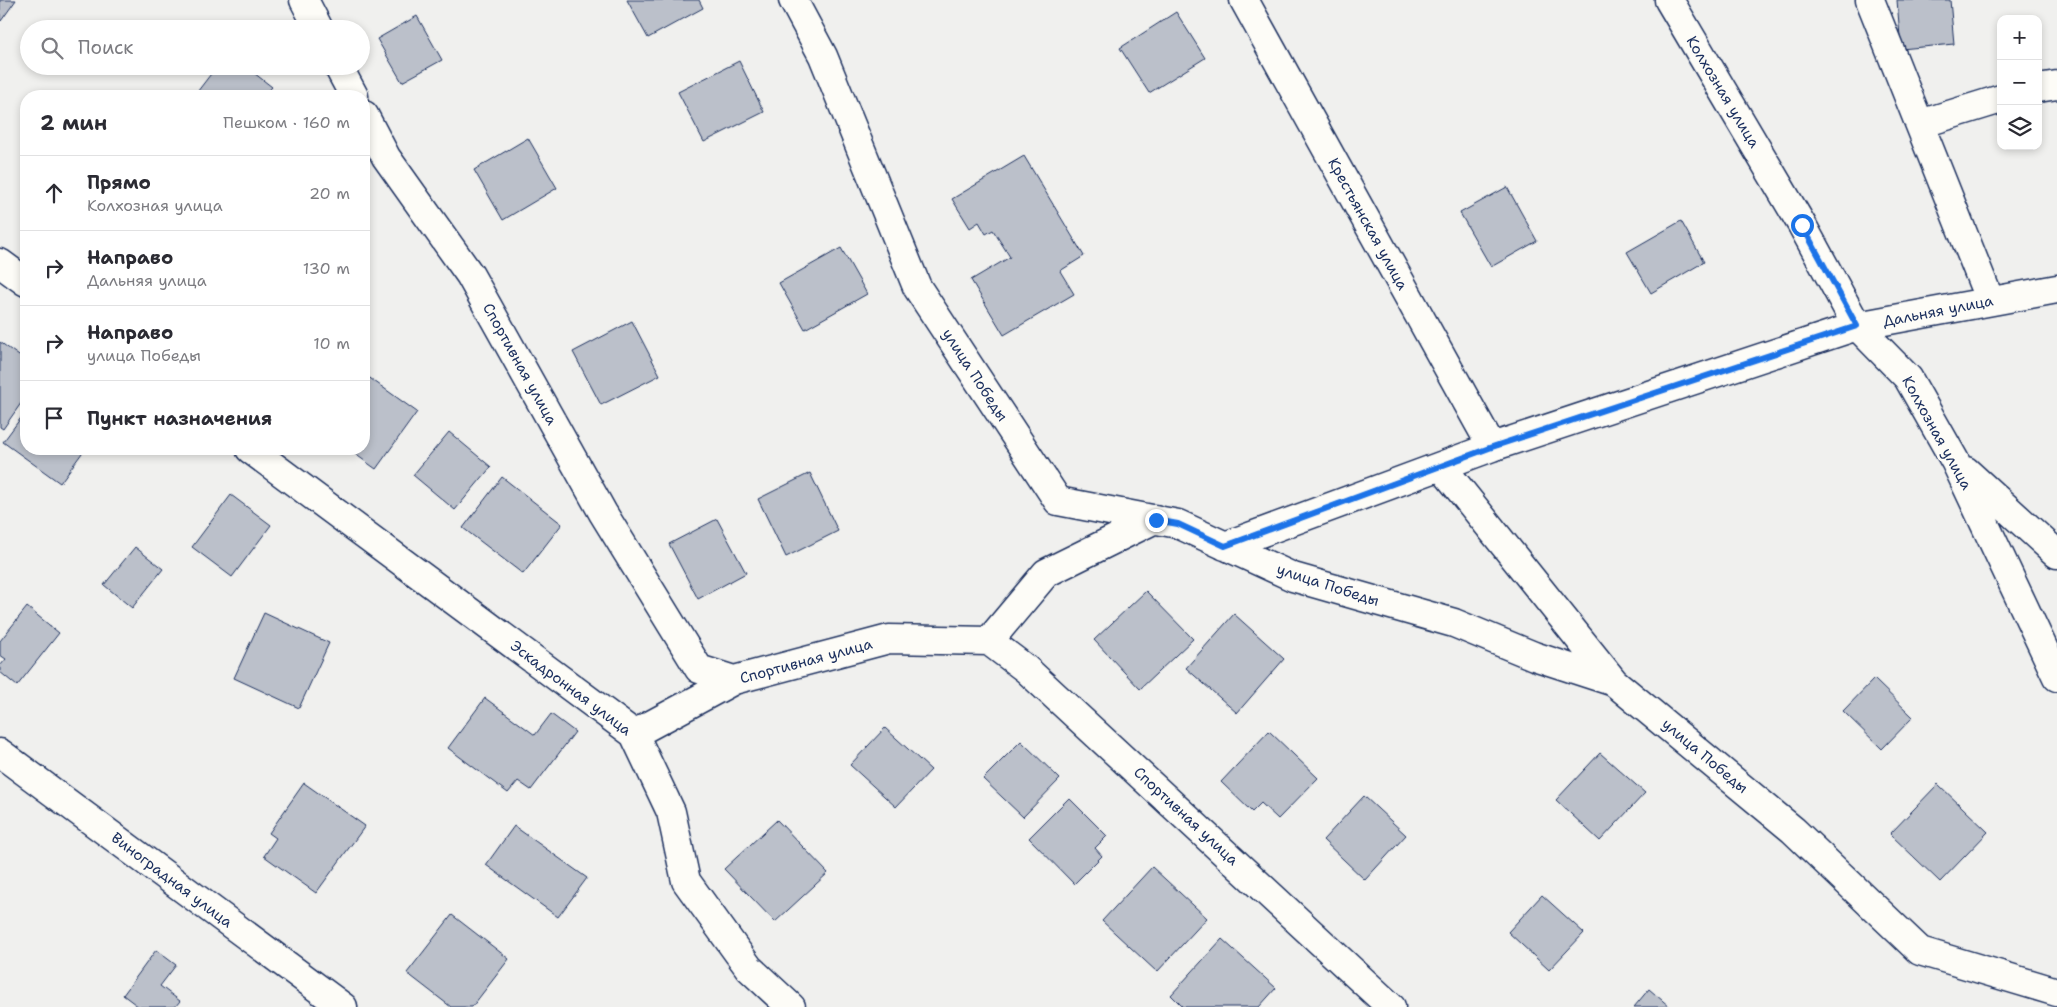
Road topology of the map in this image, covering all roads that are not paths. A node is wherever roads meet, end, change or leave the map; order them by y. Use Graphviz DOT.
graph roads {
  1 [pos="304,0"];
  2 [pos="793,0"];
  3 [pos="1244,0"];
  4 [pos="1669,0"];
  5 [pos="1870,0"];
  6 [pos="314,20"];
  7 [pos="343,75"];
  8 [pos="2057,86"];
  9 [pos="2042,88"];
  10 [pos="351,90"];
  11 [pos="1997,100"];
  12 [pos="1920,124"];
  13 [pos="370,126"];
  14 [pos="0,263"];
  15 [pos="20,278"];
  16 [pos="2057,289"];
  17 [pos="1990,301"];
  18 [pos="1857,326"];
  19 [pos="1492,447"];
  20 [pos="258,455"];
  21 [pos="1955,461"];
  22 [pos="1441,466"];
  23 [pos="1156,520"];
  24 [pos="1225,546"];
  25 [pos="2057,554"];
  26 [pos="989,641"];
  27 [pos="2057,677"];
  28 [pos="734,680"];
  29 [pos="1614,682"];
  30 [pos="634,734"];
  31 [pos="0,753"];
  32 [pos="2057,992"];
  33 [pos="343,1007"];
  34 [pos="791,1007"];
  35 [pos="1391,1007"];
  1 -- 6 [label="street"];
  2 -- 23 [label="street, улица Победы"];
  3 -- 19 [label="street, Крестьянская улица"];
  4 -- 18 [label="street, Колхозная улица"];
  5 -- 12 [label="street"];
  7 -- 10 [label="street"];
  8 -- 9 [label="street"];
  11 -- 12 [label="street"];
  12 -- 17 [label="street"];
  13 -- 28 [label="street, Спортивная улица"];
  14 -- 15 [label="street"];
  16 -- 17 [label="street, Дальняя улица"];
  17 -- 18 [label="street, Дальняя улица"];
  18 -- 19 [label="street, Дальняя улица"];
  18 -- 21 [label="street, Колхозная улица"];
  19 -- 22 [label="street, Дальняя улица"];
  20 -- 30 [label="street, Эскадронная улица"];
  21 -- 25 [label="street"];
  21 -- 27 [label="street, Колхозная улица"];
  22 -- 24 [label="street, Дальняя улица"];
  22 -- 29 [label="street"];
  23 -- 24 [label="street, улица Победы"];
  23 -- 26 [label="street"];
  24 -- 29 [label="street, улица Победы"];
  26 -- 28 [label="street, Спортивная улица"];
  26 -- 35 [label="street, Спортивная улица"];
  28 -- 30 [label="street"];
  29 -- 32 [label="street, улица Победы"];
  30 -- 34 [label="street, Эскадронная улица"];
  31 -- 33 [label="street, Виноградная улица"];
}
